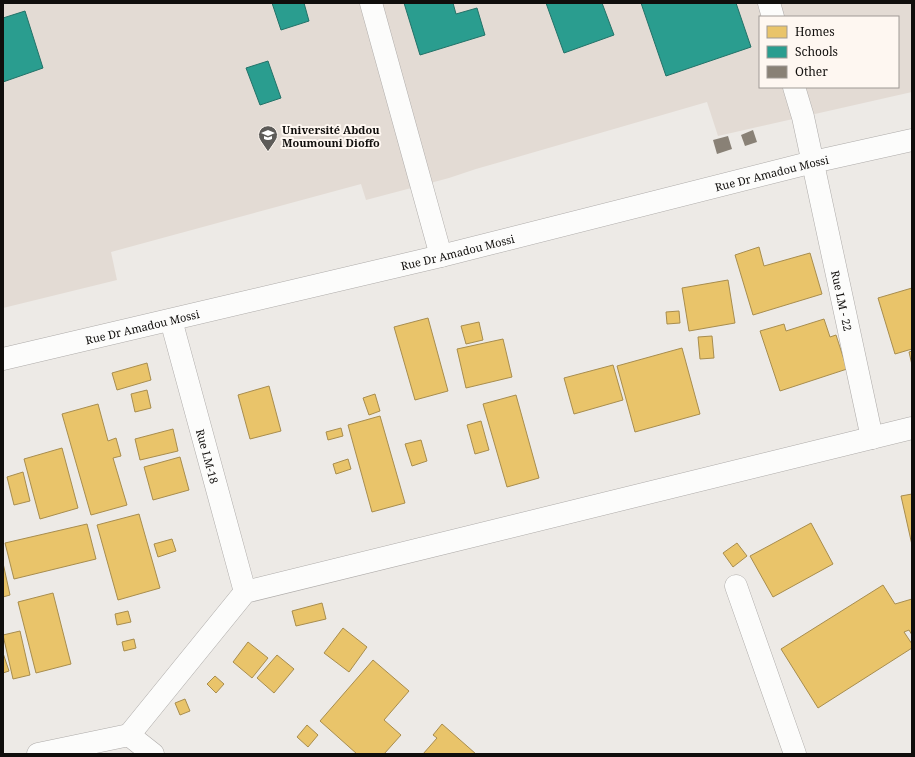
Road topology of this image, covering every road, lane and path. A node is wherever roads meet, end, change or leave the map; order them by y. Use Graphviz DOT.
graph roads {
  1 [pos="371,3"];
  2 [pos="769,3"];
  3 [pos="773,16"];
  4 [pos="794,88"];
  5 [pos="912,140"];
  6 [pos="813,162"];
  7 [pos="441,256"];
  8 [pos="171,320"];
  9 [pos="3,359"];
  10 [pos="912,428"];
  11 [pos="872,438"];
  12 [pos="736,586"];
  13 [pos="245,592"];
  14 [pos="128,734"];
  15 [pos="38,754"];
  16 [pos="153,754"];
  17 [pos="795,754"];
  1 -- 7 [label="street"];
  2 -- 3 [label="street"];
  4 -- 6 [label="street, Rue LM - 22"];
  5 -- 6 [label="street, Rue Dr Amadou Mossi"];
  6 -- 7 [label="street, Rue Dr Amadou Mossi"];
  6 -- 11 [label="street, Rue LM - 22"];
  7 -- 8 [label="street, Rue Dr Amadou Mossi"];
  8 -- 9 [label="street, Rue Dr Amadou Mossi"];
  8 -- 13 [label="street, Rue LM-18"];
  10 -- 11 [label="street"];
  11 -- 13 [label="street"];
  12 -- 17 [label="street"];
  13 -- 14 [label="street"];
  14 -- 15 [label="street"];
  14 -- 16 [label="street"];
}
